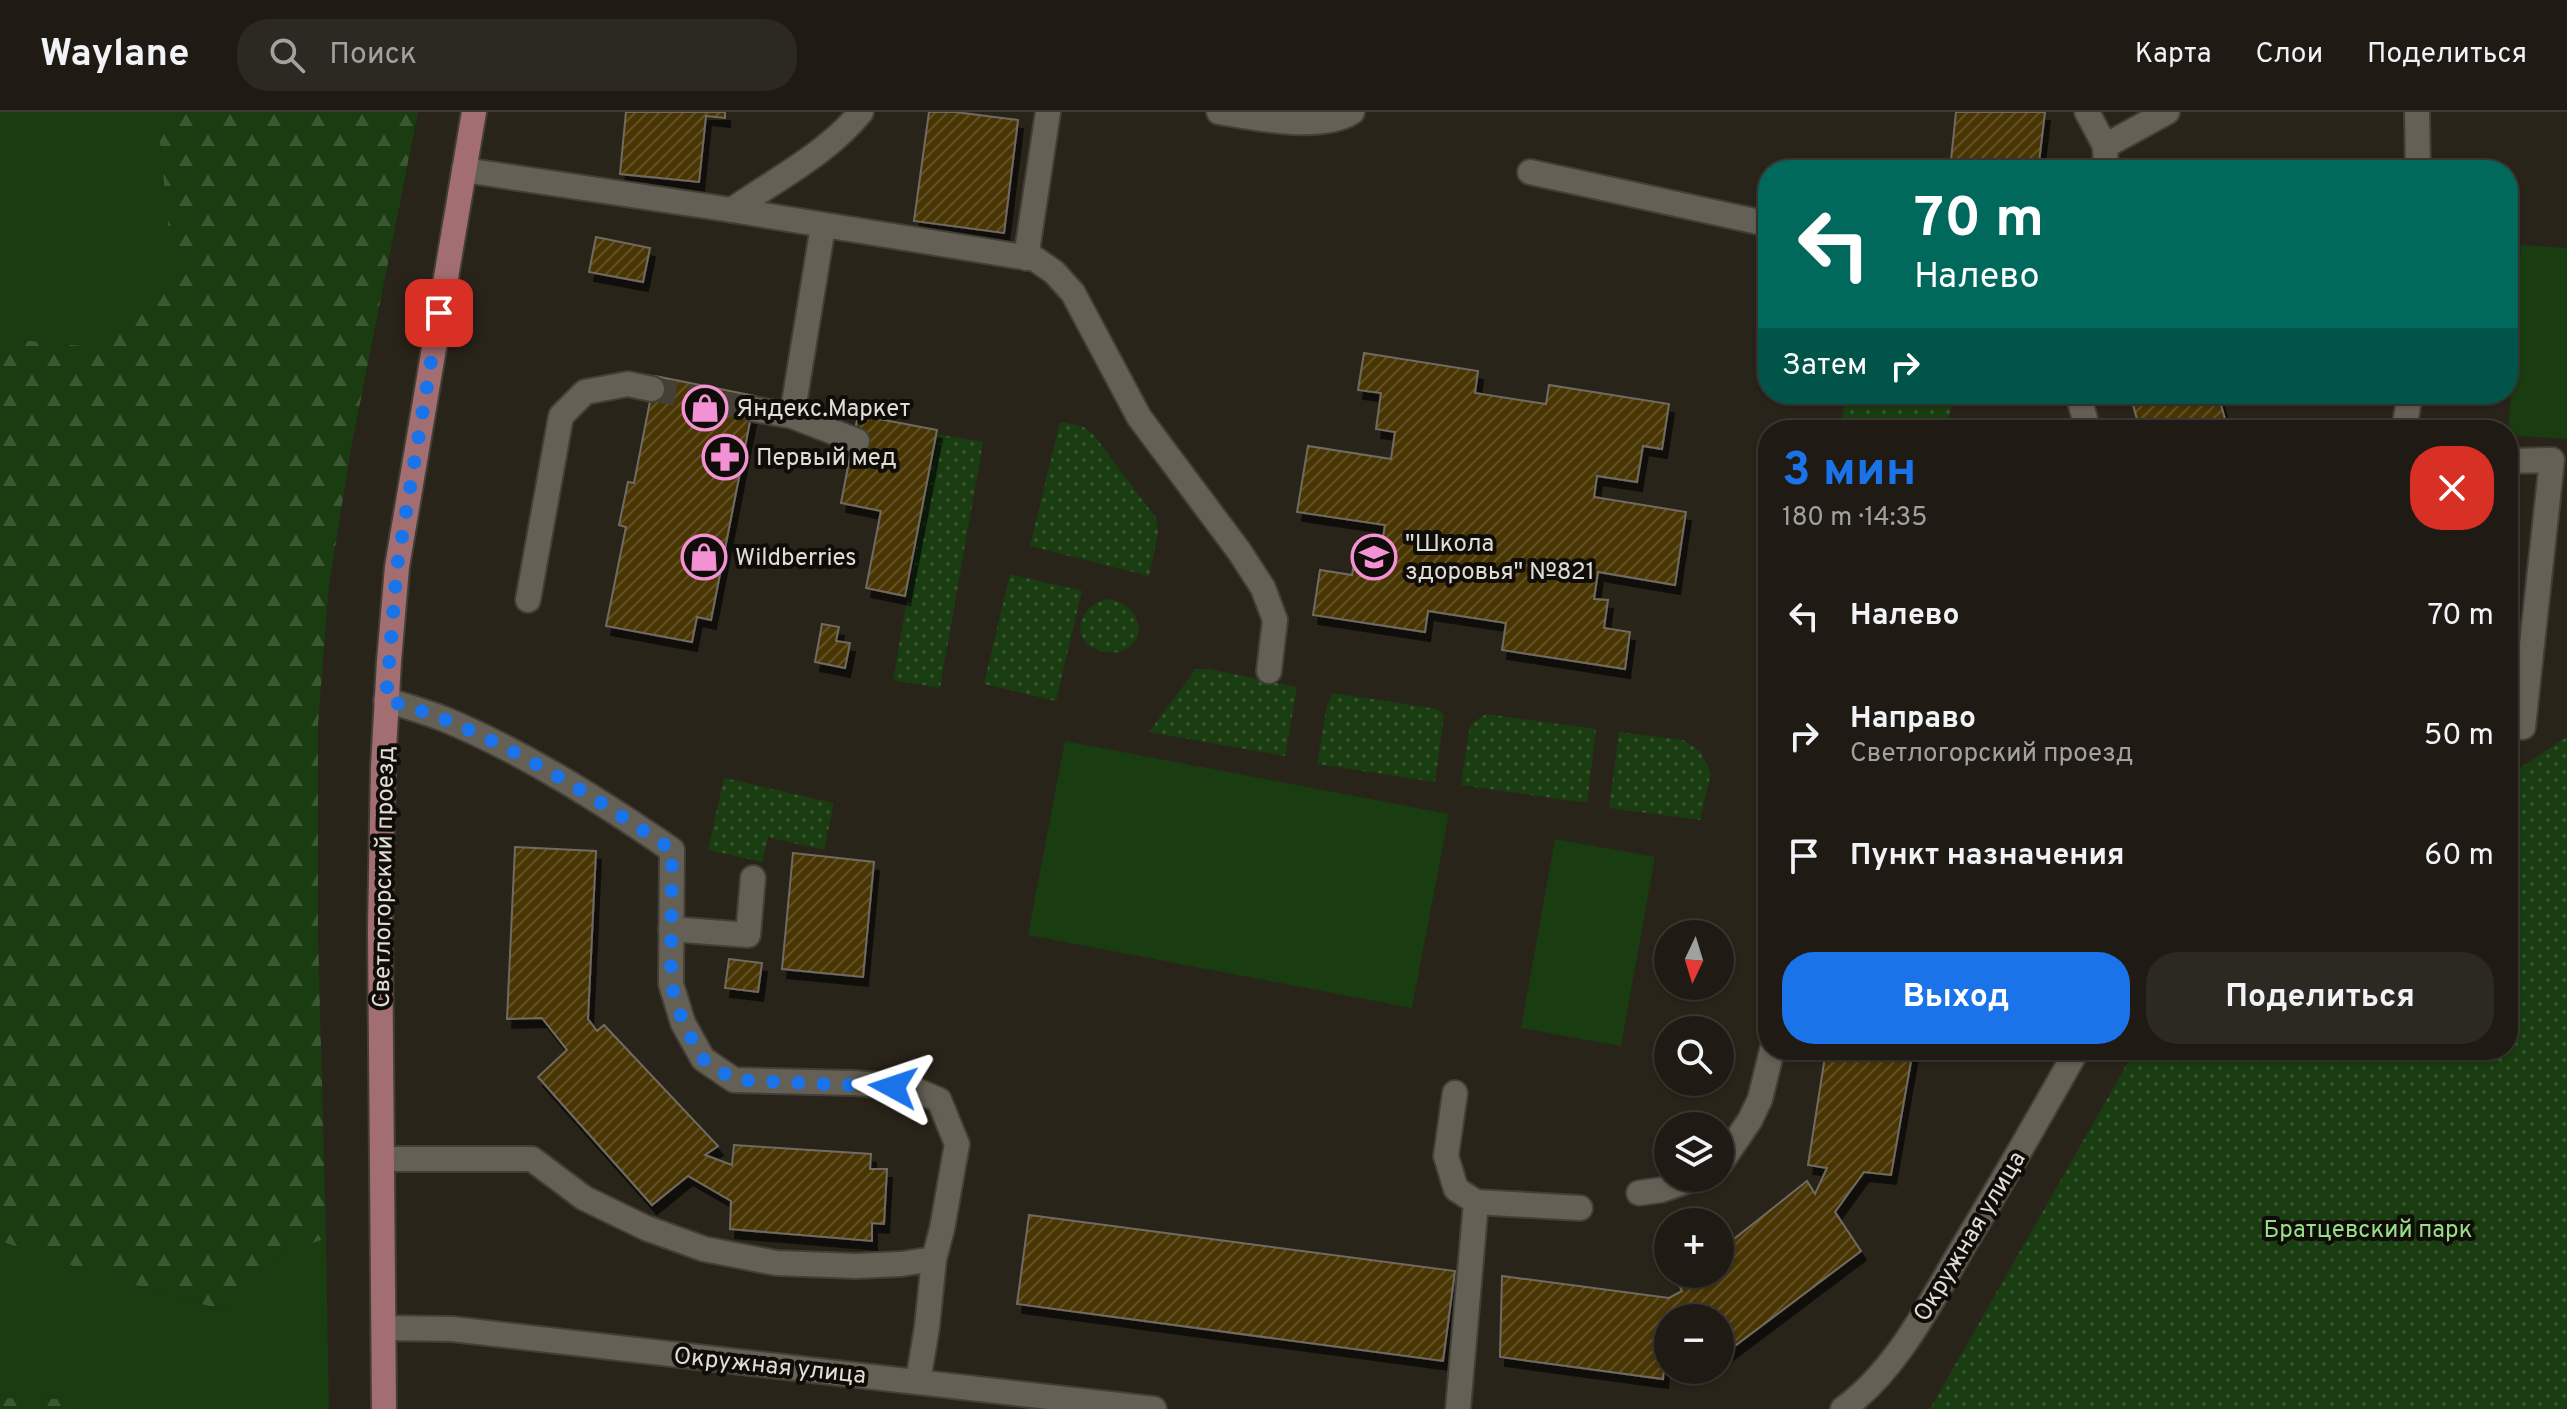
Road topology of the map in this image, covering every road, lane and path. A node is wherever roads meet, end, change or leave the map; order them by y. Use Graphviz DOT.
graph roads {
  1 [pos="474,112"];
  2 [pos="861,112"];
  3 [pos="1048,112"];
  4 [pos="1219,112"];
  5 [pos="1352,112"];
  6 [pos="2087,112"];
  7 [pos="2167,112"];
  8 [pos="2417,112"];
  9 [pos="2105,158"];
  10 [pos="2418,160"];
  11 [pos="464,170"];
  12 [pos="1530,172"];
  13 [pos="732,210"];
  14 [pos="1758,222"];
  15 [pos="823,226"];
  16 [pos="1026,258"];
  17 [pos="652,389"];
  18 [pos="753,409"];
  19 [pos="792,416"];
  20 [pos="857,441"];
  21 [pos="2518,461"];
  22 [pos="2560,461"];
  23 [pos="528,600"];
  24 [pos="1269,671"];
  25 [pos="386,700"];
  26 [pos="2523,727"];
  27 [pos="753,878"];
  28 [pos="671,929"];
  29 [pos="1770,1060"];
  30 [pos="2071,1060"];
  31 [pos="1455,1093"];
  32 [pos="1734,1143"];
  33 [pos="382,1159"];
  34 [pos="1654,1191"];
  35 [pos="1639,1193"];
  36 [pos="1476,1202"];
  37 [pos="1580,1208"];
  38 [pos="934,1259"];
  39 [pos="385,1328"];
  40 [pos="918,1381"];
  41 [pos="384,1409"];
  42 [pos="1154,1409"];
  43 [pos="1458,1409"];
  44 [pos="1843,1409"];
  1 -- 11 [label="main road, Светлогорский проезд"];
  2 -- 13 [label="street"];
  3 -- 16 [label="street"];
  4 -- 5 [label="street"];
  6 -- 9 [label="street"];
  7 -- 9 [label="street"];
  8 -- 10 [label="street"];
  11 -- 13 [label="street"];
  11 -- 25 [label="main road, Светлогорский проезд"];
  12 -- 14 [label="street"];
  13 -- 15 [label="street"];
  15 -- 16 [label="street"];
  15 -- 19 [label="street"];
  16 -- 24 [label="street"];
  17 -- 23 [label="street"];
  18 -- 19 [label="street"];
  19 -- 20 [label="street"];
  21 -- 22 [label="street"];
  22 -- 26 [label="street"];
  25 -- 28 [label="street"];
  25 -- 33 [label="main road, Светлогорский проезд"];
  27 -- 28 [label="street"];
  28 -- 38 [label="street"];
  29 -- 32 [label="street"];
  30 -- 44 [label="street, Окружная улица"];
  31 -- 36 [label="street"];
  33 -- 38 [label="street"];
  33 -- 39 [label="main road, Светлогорский проезд"];
  34 -- 35 [label="street"];
  36 -- 37 [label="street"];
  36 -- 43 [label="street"];
  38 -- 40 [label="street"];
  39 -- 40 [label="street, Окружная улица"];
  39 -- 41 [label="main road, Светлогорский проезд"];
  40 -- 42 [label="street, Окружная улица"];
}
